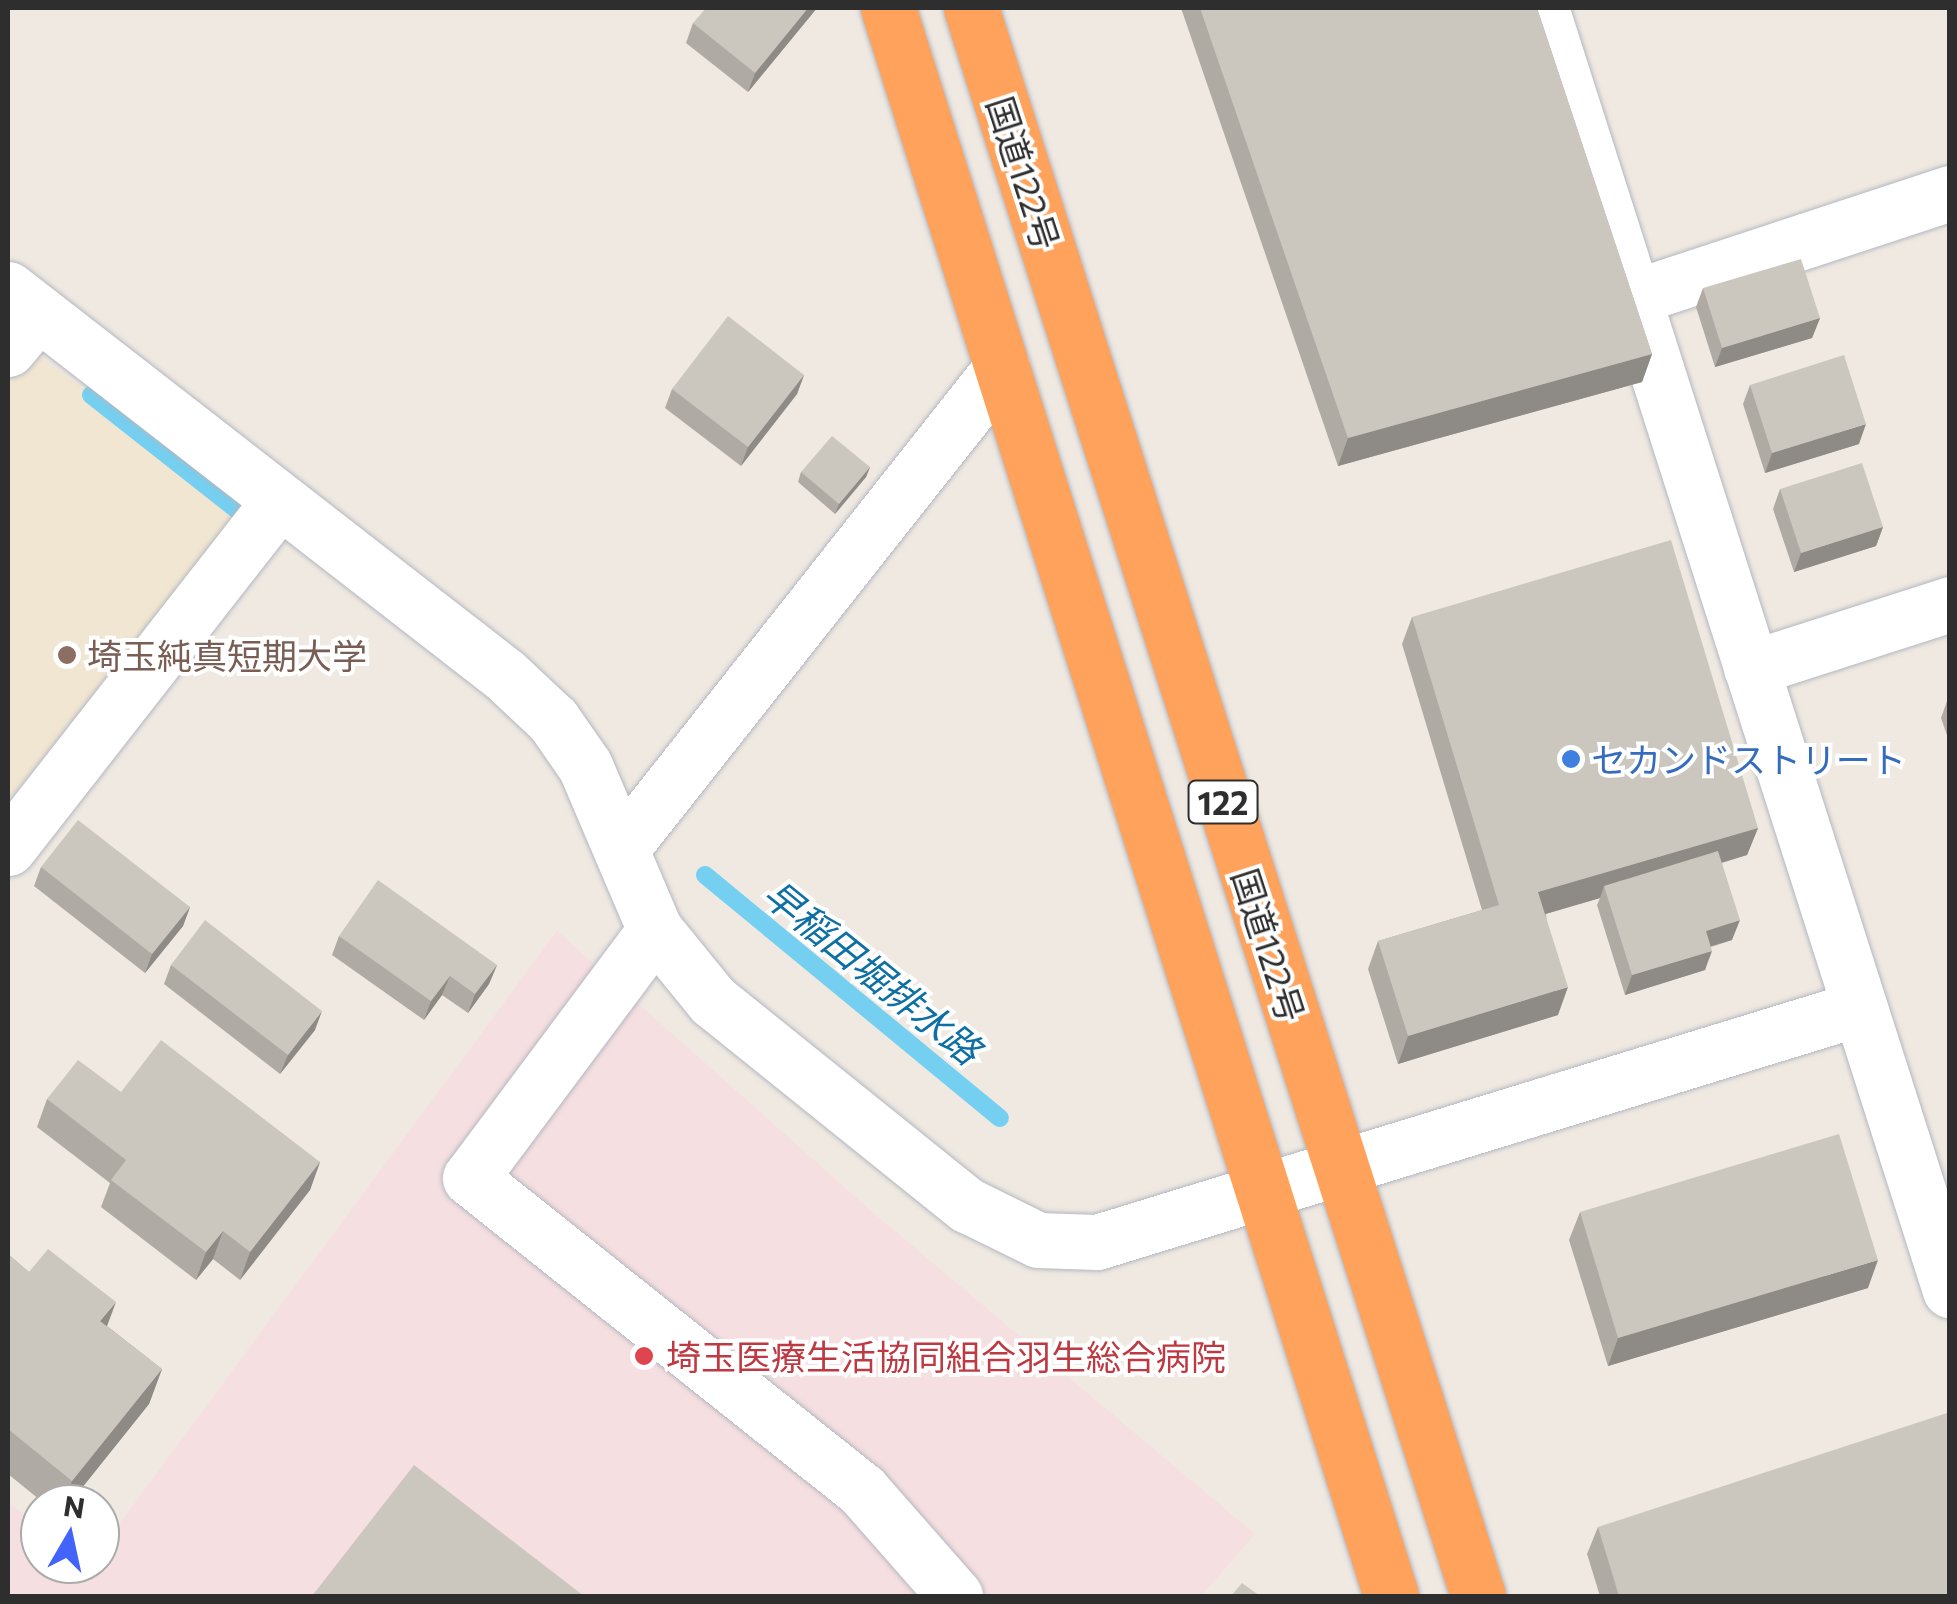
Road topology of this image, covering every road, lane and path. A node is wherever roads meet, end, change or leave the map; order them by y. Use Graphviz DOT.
graph roads {
  1 [pos="888,8"];
  2 [pos="972,8"];
  3 [pos="1541,8"];
  4 [pos="1950,193"];
  5 [pos="1634,296"];
  6 [pos="18,317"];
  7 [pos="1002,367"];
  8 [pos="279,502"];
  9 [pos="1950,604"];
  10 [pos="1751,668"];
  11 [pos="8,848"];
  12 [pos="622,850"];
  13 [pos="655,930"];
  14 [pos="1860,1008"];
  15 [pos="1340,1170"];
  16 [pos="1264,1192"];
  17 [pos="1950,1290"];
  18 [pos="955,1596"];
  19 [pos="1391,1596"];
  20 [pos="1478,1596"];
  1 -- 7 [label="highway, 122"];
  2 -- 15 [label="highway, 国道122号 / 122"];
  3 -- 5 [label="street"];
  4 -- 5 [label="street"];
  5 -- 10 [label="street"];
  6 -- 8 [label="street"];
  7 -- 12 [label="street"];
  7 -- 16 [label="highway, 122"];
  8 -- 11 [label="street"];
  8 -- 12 [label="street"];
  9 -- 10 [label="street"];
  10 -- 14 [label="street"];
  12 -- 13 [label="street"];
  13 -- 16 [label="street"];
  13 -- 18 [label="street"];
  14 -- 15 [label="street"];
  14 -- 17 [label="street"];
  15 -- 16 [label="street"];
  15 -- 20 [label="highway, 国道122号 / 122"];
  16 -- 19 [label="highway, 122"];
}
